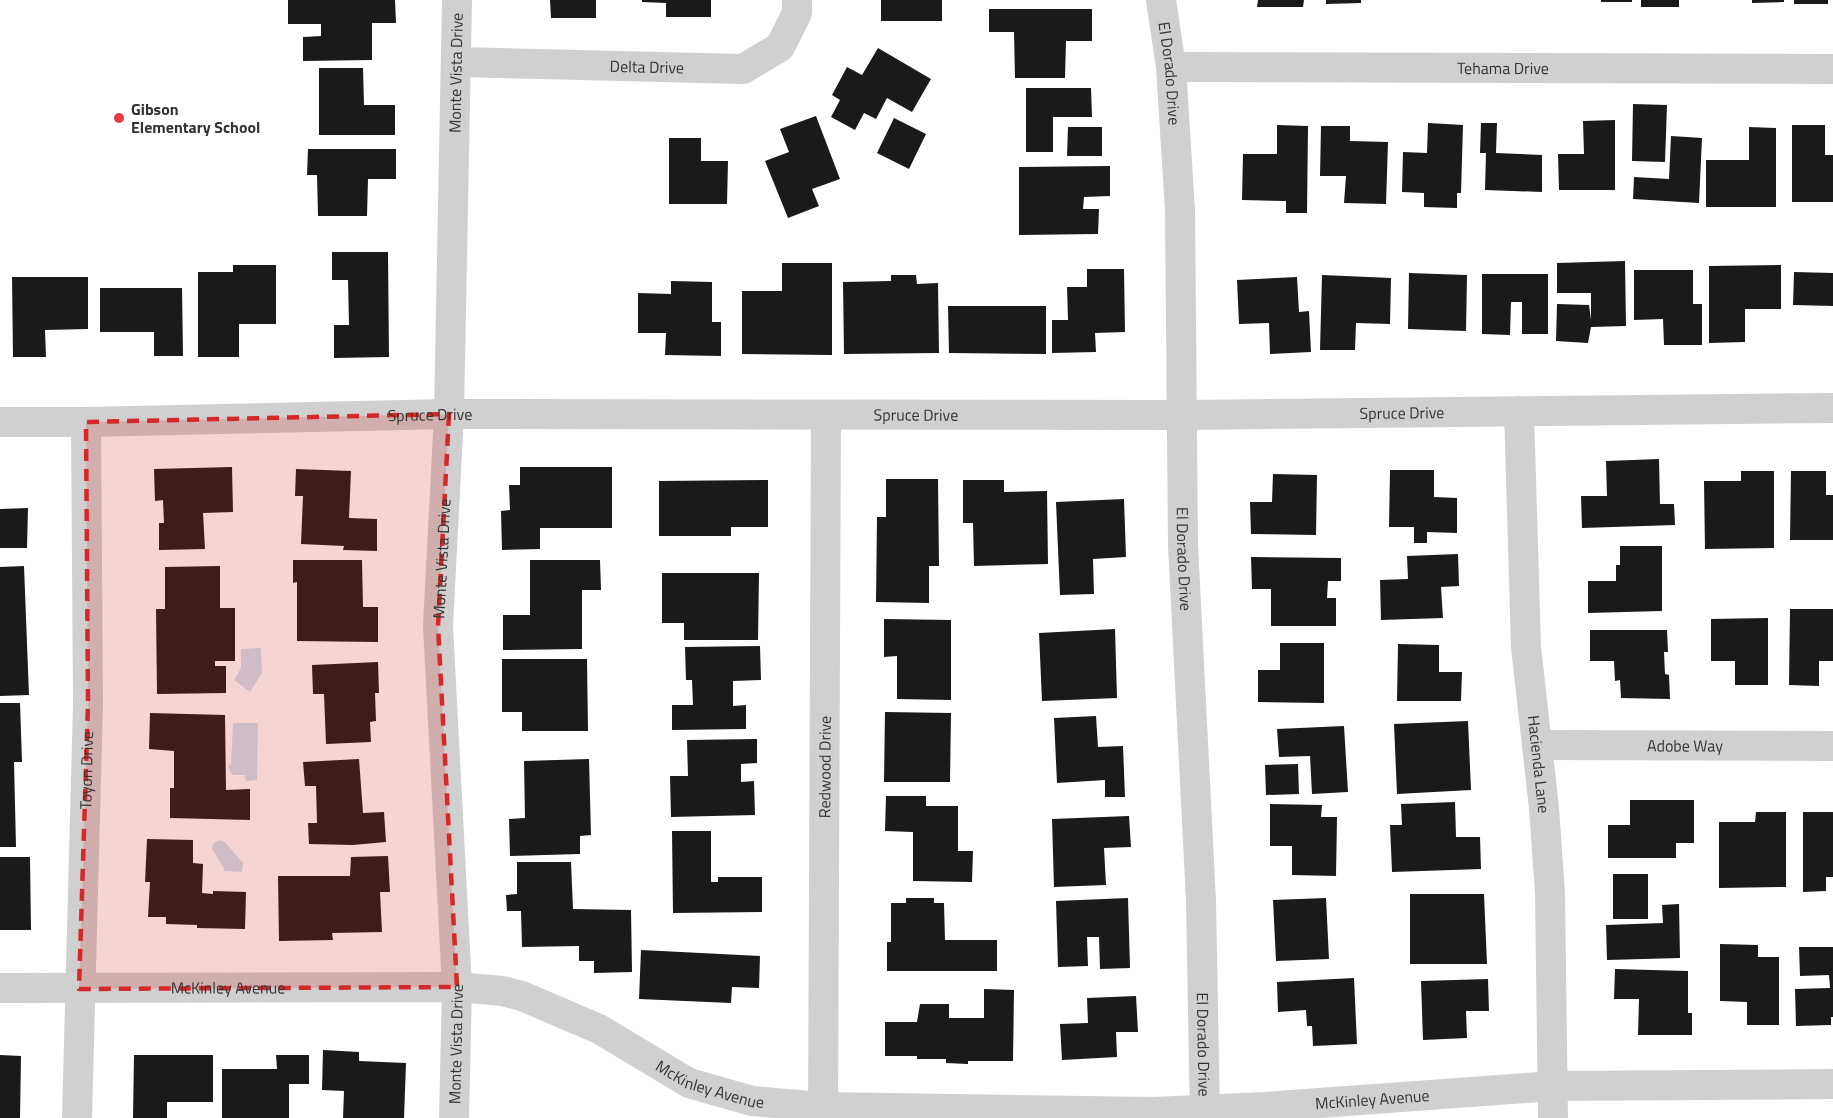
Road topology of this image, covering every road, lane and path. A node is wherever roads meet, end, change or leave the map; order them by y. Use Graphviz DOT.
graph roads {
  1 [pos="457,0"];
  2 [pos="797,0"];
  3 [pos="1161,0"];
  4 [pos="457,62"];
  5 [pos="1171,67"];
  6 [pos="1833,69"];
  7 [pos="1833,408"];
  8 [pos="1519,411"];
  9 [pos="449,414"];
  10 [pos="826,415"];
  11 [pos="1181,415"];
  12 [pos="0,422"];
  13 [pos="86,422"];
  14 [pos="1537,745"];
  15 [pos="1833,746"];
  16 [pos="457,987"];
  17 [pos="0,988"];
  18 [pos="79,989"];
  19 [pos="1833,1084"];
  20 [pos="1553,1086"];
  21 [pos="822,1112"];
  22 [pos="1205,1114"];
  23 [pos="76,1118"];
  24 [pos="454,1118"];
  25 [pos="1553,1118"];
  1 -- 4 [label="street, Monte Vista Drive"];
  2 -- 4 [label="street, Delta Drive"];
  3 -- 5 [label="street, El Dorado Drive"];
  4 -- 9 [label="street, Monte Vista Drive"];
  5 -- 6 [label="street, Tehama Drive"];
  5 -- 11 [label="street, El Dorado Drive"];
  7 -- 8 [label="street, Spruce Drive"];
  8 -- 11 [label="street, Spruce Drive"];
  8 -- 14 [label="street, Hacienda Lane"];
  9 -- 10 [label="street, Spruce Drive"];
  9 -- 13 [label="street, Spruce Drive"];
  9 -- 16 [label="street, Monte Vista Drive"];
  10 -- 11 [label="street, Spruce Drive"];
  10 -- 21 [label="street, Redwood Drive"];
  11 -- 22 [label="street, El Dorado Drive"];
  12 -- 13 [label="street, Spruce Drive"];
  13 -- 18 [label="street, Toyon Drive"];
  14 -- 15 [label="street, Adobe Way"];
  14 -- 20 [label="street, Hacienda Lane"];
  16 -- 18 [label="street, McKinley Avenue"];
  16 -- 21 [label="street, McKinley Avenue"];
  16 -- 24 [label="street, Monte Vista Drive"];
  17 -- 18 [label="street, McKinley Avenue"];
  18 -- 23 [label="street, Toyon Drive"];
  19 -- 20 [label="street, McKinley Avenue"];
  20 -- 22 [label="street, McKinley Avenue"];
  20 -- 25 [label="street, Hacienda Lane"];
  21 -- 22 [label="street, McKinley Avenue"];
}
